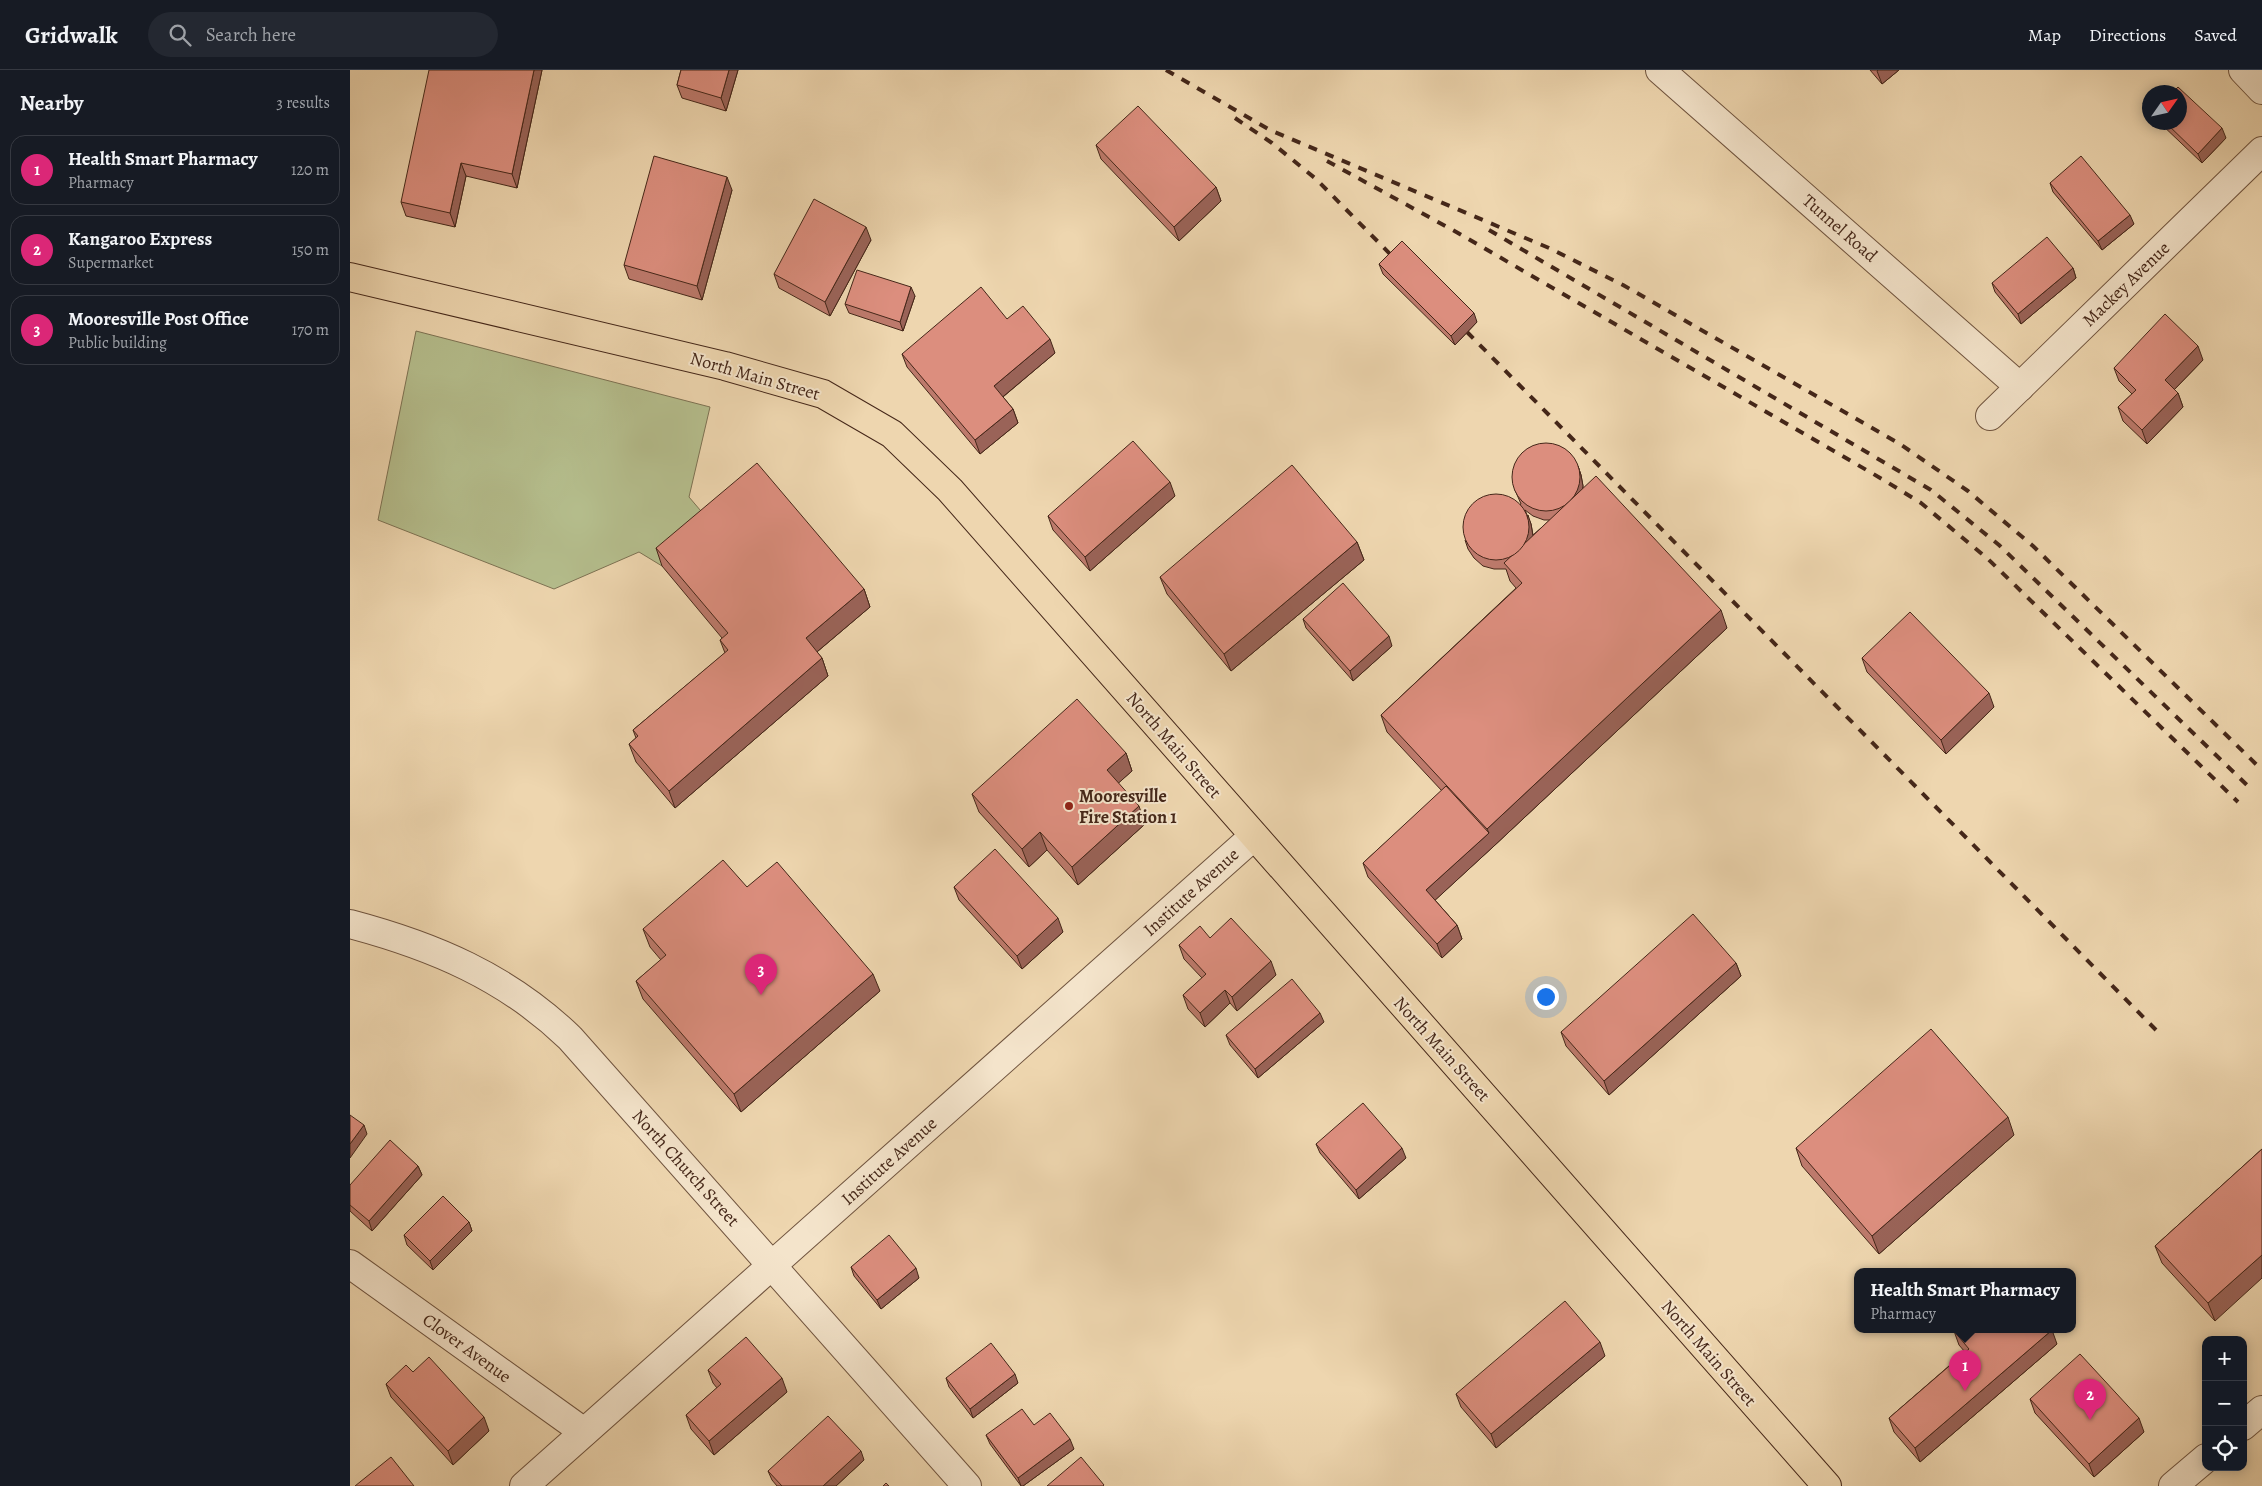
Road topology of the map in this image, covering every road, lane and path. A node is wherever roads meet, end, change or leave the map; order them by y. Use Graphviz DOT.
graph roads {
  1 [pos="1660,70"];
  2 [pos="2243,70"];
  3 [pos="2262,90"];
  4 [pos="2262,151"];
  5 [pos="350,277"];
  6 [pos="2020,387"];
  7 [pos="1990,416"];
  8 [pos="1254,836"];
  9 [pos="350,924"];
  10 [pos="350,1264"];
  11 [pos="772,1265"];
  12 [pos="2262,1410"];
  13 [pos="2247,1423"];
  14 [pos="584,1432"];
  15 [pos="2202,1461"];
  16 [pos="524,1486"];
  17 [pos="967,1486"];
  18 [pos="1827,1486"];
  19 [pos="2173,1486"];
  1 -- 6 [label="street, Tunnel Road"];
  2 -- 3 [label="street"];
  4 -- 6 [label="street, Mackey Avenue"];
  5 -- 8 [label="main road, North Main Street"];
  6 -- 7 [label="street, Mackey Avenue"];
  8 -- 11 [label="street, Institute Avenue"];
  8 -- 18 [label="main road, North Main Street"];
  9 -- 11 [label="street, North Church Street"];
  10 -- 14 [label="street, Clover Avenue"];
  11 -- 14 [label="street, Institute Avenue"];
  11 -- 17 [label="street, North Church Street"];
  12 -- 13 [label="street"];
  14 -- 16 [label="street, Institute Avenue"];
  15 -- 19 [label="street"];
}
